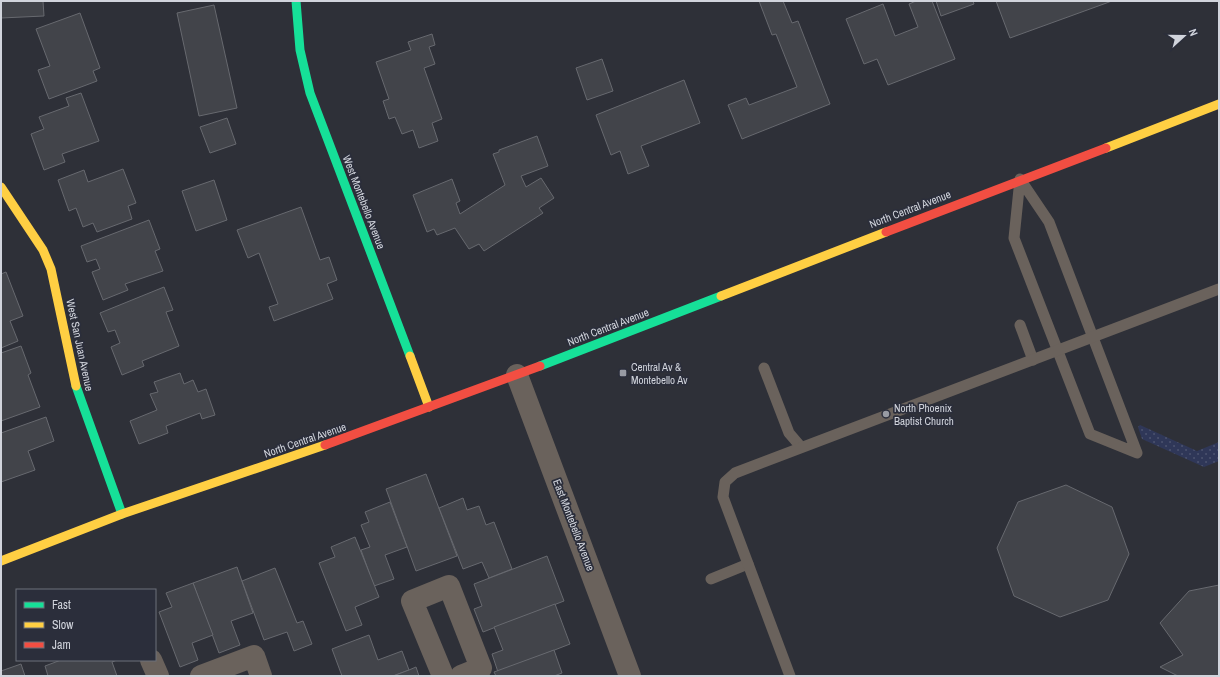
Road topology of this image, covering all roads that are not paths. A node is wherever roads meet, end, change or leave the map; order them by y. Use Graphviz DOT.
graph roads {
  1 [pos="296,1"];
  2 [pos="1219,104"];
  3 [pos="1020,179"];
  4 [pos="1,187"];
  5 [pos="1219,289"];
  6 [pos="1020,325"];
  7 [pos="1093,337"];
  8 [pos="1058,351"];
  9 [pos="1033,360"];
  10 [pos="764,368"];
  11 [pos="517,375"];
  12 [pos="429,407"];
  13 [pos="801,448"];
  14 [pos="122,514"];
  15 [pos="1,561"];
  16 [pos="748,564"];
  17 [pos="711,579"];
  18 [pos="151,661"];
  19 [pos="158,676"];
  20 [pos="201,676"];
  21 [pos="261,676"];
  22 [pos="442,676"];
  23 [pos="461,676"];
  24 [pos="630,676"];
  25 [pos="790,676"];
  1 -- 12 [label="main road, West Montebello Avenue"];
  2 -- 3 [label="main road, North Central Avenue"];
  3 -- 7 [label="lane"];
  3 -- 8 [label="lane"];
  3 -- 11 [label="main road, North Central Avenue"];
  4 -- 14 [label="main road, West San Juan Avenue"];
  5 -- 7 [label="lane"];
  6 -- 9 [label="lane"];
  7 -- 8 [label="lane"];
  7 -- 8 [label="lane"];
  8 -- 9 [label="lane"];
  9 -- 13 [label="lane"];
  10 -- 13 [label="lane"];
  11 -- 12 [label="main road, North Central Avenue"];
  11 -- 24 [label="street, East Montebello Avenue"];
  12 -- 14 [label="main road, North Central Avenue"];
  13 -- 16 [label="lane"];
  14 -- 15 [label="main road, North Central Avenue"];
  16 -- 17 [label="lane"];
  16 -- 25 [label="lane"];
  18 -- 19 [label="street"];
  20 -- 21 [label="street"];
  22 -- 23 [label="street"];
}
